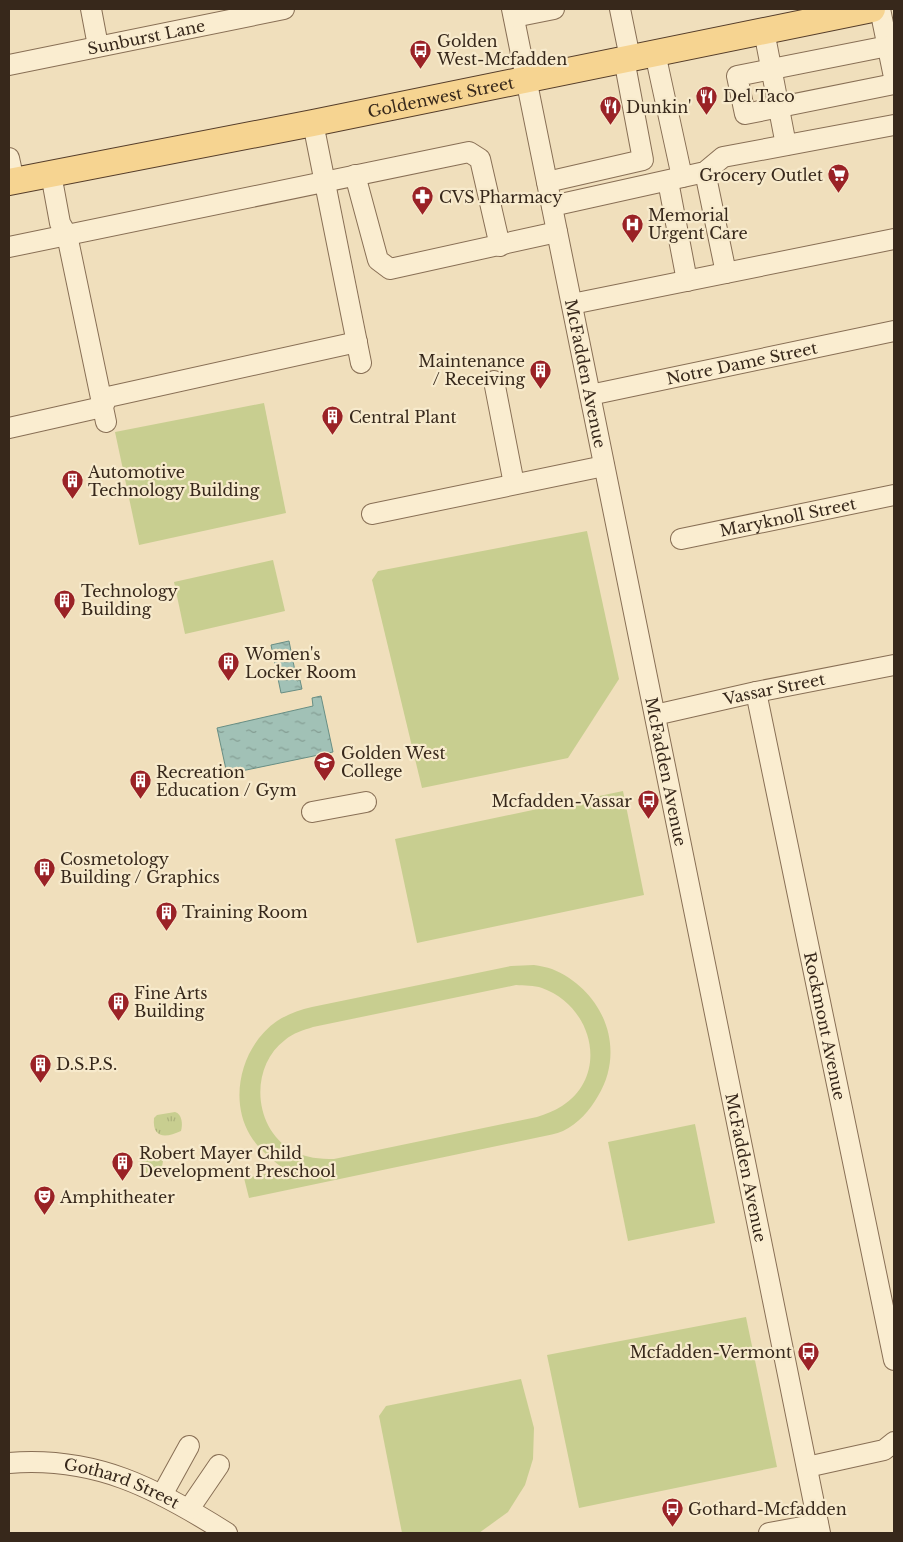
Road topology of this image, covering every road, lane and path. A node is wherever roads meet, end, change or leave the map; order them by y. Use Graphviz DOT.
graph roads {
  1 [pos="91,9"];
  2 [pos="284,9"];
  3 [pos="554,9"];
  4 [pos="620,9"];
  5 [pos="872,9"];
  6 [pos="880,9"];
  7 [pos="513,13"];
  8 [pos="764,31"];
  9 [pos="98,46"];
  10 [pos="888,46"];
  11 [pos="637,57"];
  12 [pos="9,65"];
  13 [pos="771,69"];
  14 [pos="894,77"];
  15 [pos="526,79"];
  16 [pos="894,84"];
  17 [pos="779,107"];
  18 [pos="313,123"];
  19 [pos="894,124"];
  20 [pos="786,145"];
  21 [pos="643,160"];
  22 [pos="705,172"];
  23 [pos="10,174"];
  24 [pos="51,174"];
  25 [pos="356,175"];
  26 [pos="669,180"];
  27 [pos="325,182"];
  28 [pos="547,182"];
  29 [pos="552,206"];
  30 [pos="557,232"];
  31 [pos="67,235"];
  32 [pos="894,239"];
  33 [pos="500,246"];
  34 [pos="9,247"];
  35 [pos="726,273"];
  36 [pos="687,281"];
  37 [pos="572,304"];
  38 [pos="894,331"];
  39 [pos="357,342"];
  40 [pos="362,363"];
  41 [pos="494,382"];
  42 [pos="590,395"];
  43 [pos="104,415"];
  44 [pos="9,428"];
  45 [pos="604,466"];
  46 [pos="514,484"];
  47 [pos="894,495"];
  48 [pos="372,514"];
  49 [pos="681,539"];
  50 [pos="894,665"];
  51 [pos="756,692"];
  52 [pos="655,714"];
  53 [pos="366,802"];
  54 [pos="312,812"];
  55 [pos="893,1350"];
  56 [pos="894,1442"];
  57 [pos="189,1446"];
  58 [pos="9,1463"];
  59 [pos="219,1464"];
  60 [pos="807,1467"];
  61 [pos="162,1495"];
  62 [pos="188,1509"];
  63 [pos="819,1528"];
  64 [pos="227,1533"];
  65 [pos="769,1533"];
  1 -- 9 [label="street"];
  2 -- 9 [label="street, Sunburst Lane"];
  3 -- 7 [label="street"];
  4 -- 11 [label="street"];
  5 -- 8 [label="main road, Goldenwest Street"];
  6 -- 10 [label="street"];
  7 -- 15 [label="street, McFadden Avenue"];
  8 -- 11 [label="main road, Goldenwest Street"];
  8 -- 13 [label="street"];
  9 -- 12 [label="street, Sunburst Lane"];
  10 -- 13 [label="street"];
  10 -- 14 [label="street"];
  11 -- 15 [label="main road, Goldenwest Street"];
  11 -- 21 [label="street"];
  11 -- 26 [label="street"];
  13 -- 17 [label="street"];
  13 -- 17 [label="street"];
  15 -- 18 [label="main road, Goldenwest Street"];
  15 -- 28 [label="street, McFadden Avenue"];
  16 -- 17 [label="street"];
  17 -- 20 [label="street"];
  18 -- 24 [label="main road, Goldenwest Street"];
  18 -- 27 [label="street"];
  19 -- 20 [label="street"];
  20 -- 22 [label="street"];
  21 -- 26 [label="street"];
  21 -- 28 [label="street"];
  22 -- 26 [label="street"];
  22 -- 35 [label="street"];
  23 -- 24 [label="main road, Goldenwest Street"];
  24 -- 31 [label="street"];
  25 -- 27 [label="street"];
  25 -- 33 [label="street"];
  25 -- 33 [label="street"];
  26 -- 29 [label="street"];
  26 -- 36 [label="street"];
  27 -- 31 [label="street"];
  27 -- 39 [label="street"];
  28 -- 29 [label="street, McFadden Avenue"];
  29 -- 30 [label="street, McFadden Avenue"];
  30 -- 33 [label="street"];
  30 -- 37 [label="street, McFadden Avenue"];
  31 -- 34 [label="street"];
  31 -- 43 [label="street"];
  32 -- 35 [label="street"];
  35 -- 36 [label="street"];
  36 -- 37 [label="street"];
  37 -- 42 [label="street, McFadden Avenue"];
  38 -- 42 [label="street, Notre Dame Street"];
  39 -- 40 [label="street"];
  39 -- 43 [label="street"];
  41 -- 46 [label="street"];
  42 -- 45 [label="street, McFadden Avenue"];
  43 -- 44 [label="street"];
  45 -- 46 [label="street"];
  45 -- 52 [label="street, McFadden Avenue"];
  46 -- 48 [label="street"];
  47 -- 49 [label="street, Maryknoll Street"];
  50 -- 51 [label="street, Vassar Street"];
  51 -- 52 [label="street, Vassar Street"];
  51 -- 55 [label="street, Rockmont Avenue"];
  52 -- 60 [label="street, McFadden Avenue"];
  53 -- 54 [label="street"];
  56 -- 60 [label="street"];
  57 -- 61 [label="street"];
  58 -- 61 [label="street, Gothard Street"];
  59 -- 62 [label="street"];
  60 -- 63 [label="street, McFadden Avenue"];
  61 -- 62 [label="street, Gothard Street"];
  62 -- 64 [label="street, Gothard Street"];
  63 -- 65 [label="street"];
}
